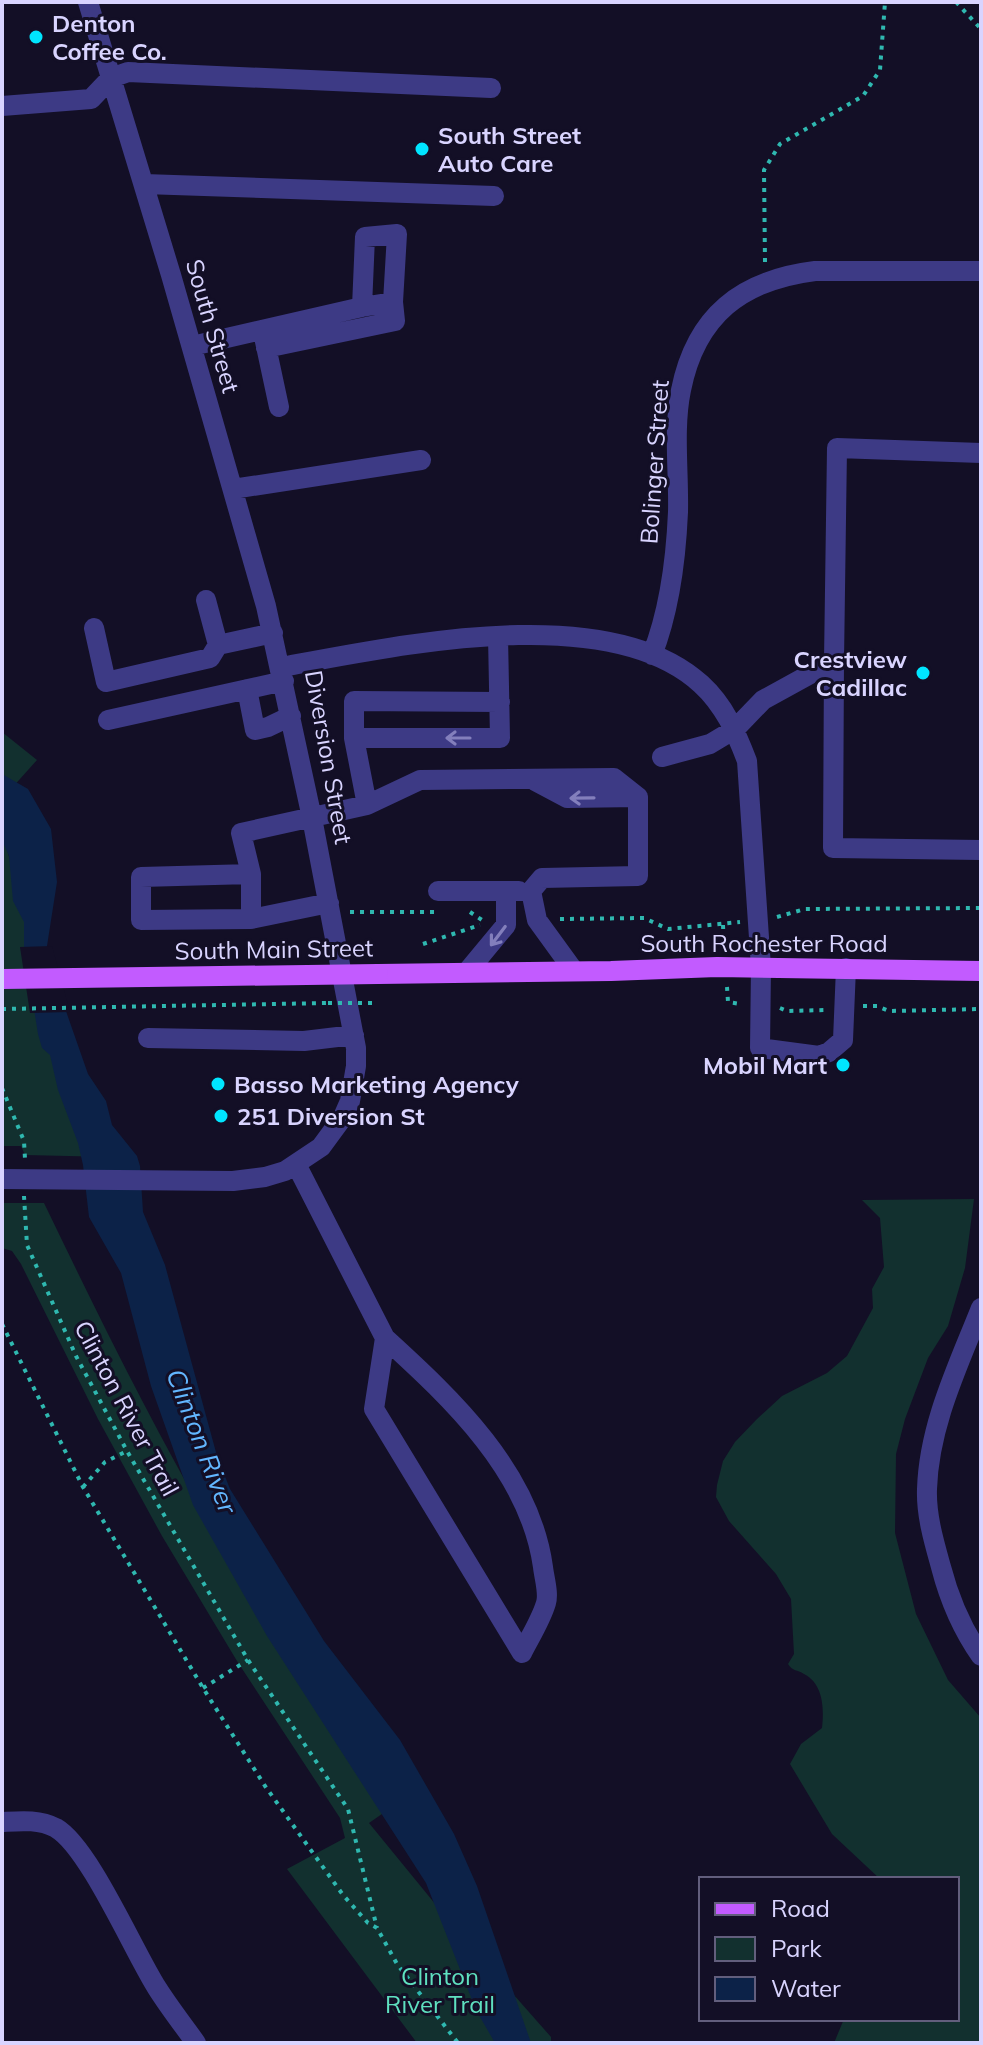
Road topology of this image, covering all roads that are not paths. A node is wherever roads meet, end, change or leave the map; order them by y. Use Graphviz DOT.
graph roads {
  1 [pos="88,2"];
  2 [pos="111,78"];
  3 [pos="491,88"];
  4 [pos="2,106"];
  5 [pos="144,184"];
  6 [pos="494,196"];
  7 [pos="981,271"];
  8 [pos="393,302"];
  9 [pos="362,307"];
  10 [pos="312,328"];
  11 [pos="264,339"];
  12 [pos="192,346"];
  13 [pos="279,407"];
  14 [pos="981,453"];
  15 [pos="421,460"];
  16 [pos="233,489"];
  17 [pos="206,600"];
  18 [pos="94,628"];
  19 [pos="273,633"];
  20 [pos="498,636"];
  21 [pos="218,645"];
  22 [pos="652,655"];
  23 [pos="834,661"];
  24 [pos="282,674"];
  25 [pos="247,689"];
  26 [pos="500,702"];
  27 [pos="291,716"];
  28 [pos="108,720"];
  29 [pos="735,729"];
  30 [pos="354,738"];
  31 [pos="662,757"];
  32 [pos="367,805"];
  33 [pos="312,818"];
  34 [pos="981,850"];
  35 [pos="251,874"];
  36 [pos="438,891"];
  37 [pos="506,891"];
  38 [pos="531,891"];
  39 [pos="338,908"];
  40 [pos="251,919"];
  41 [pos="761,967"];
  42 [pos="846,968"];
  43 [pos="547,971"];
  44 [pos="574,971"];
  45 [pos="981,971"];
  46 [pos="467,972"];
  47 [pos="2,979"];
  48 [pos="354,1035"];
  49 [pos="148,1038"];
  50 [pos="296,1164"];
  51 [pos="2,1179"];
  52 [pos="981,1308"];
  53 [pos="385,1338"];
  54 [pos="976,1649"];
  55 [pos="2,1822"];
  56 [pos="196,2043"];
  1 -- 2 [label="street, South Street"];
  2 -- 3 [label="street"];
  2 -- 4 [label="street"];
  2 -- 5 [label="street, South Street"];
  5 -- 6 [label="street"];
  5 -- 12 [label="street, South Street"];
  7 -- 22 [label="street, Bolinger Street"];
  8 -- 9 [label="street"];
  8 -- 9 [label="street"];
  8 -- 10 [label="street"];
  9 -- 10 [label="street"];
  10 -- 11 [label="street"];
  11 -- 12 [label="street"];
  11 -- 13 [label="street"];
  12 -- 16 [label="street, South Street"];
  14 -- 23 [label="street"];
  15 -- 16 [label="street"];
  16 -- 19 [label="street, South Street"];
  17 -- 21 [label="street"];
  18 -- 21 [label="street"];
  19 -- 21 [label="street"];
  19 -- 24 [label="street, South Street"];
  20 -- 22 [label="street, Diversion Street"];
  20 -- 24 [label="street, Diversion Street"];
  20 -- 26 [label="street"];
  22 -- 29 [label="street, Diversion Street"];
  23 -- 29 [label="street"];
  23 -- 34 [label="street"];
  24 -- 25 [label="street"];
  24 -- 27 [label="street, Diversion Street"];
  25 -- 27 [label="street"];
  25 -- 28 [label="street"];
  26 -- 30 [label="street, one-way"];
  26 -- 30 [label="street"];
  27 -- 33 [label="street, Diversion Street"];
  29 -- 31 [label="street"];
  29 -- 41 [label="street, Diversion Street"];
  30 -- 32 [label="street"];
  32 -- 33 [label="street"];
  38 -- 32 [label="street, one-way"];
  33 -- 35 [label="street"];
  33 -- 39 [label="street, Diversion Street"];
  35 -- 40 [label="street"];
  35 -- 40 [label="street"];
  36 -- 37 [label="street"];
  37 -- 38 [label="street"];
  37 -- 46 [label="street, one-way"];
  38 -- 44 [label="street"];
  39 -- 40 [label="street"];
  39 -- 48 [label="street, Diversion Street"];
  41 -- 42 [label="main road, South Rochester Road"];
  41 -- 42 [label="street, Diversion Street"];
  41 -- 44 [label="main road, South Rochester Road"];
  42 -- 45 [label="main road, South Rochester Road"];
  43 -- 44 [label="main road, South Rochester Road"];
  43 -- 46 [label="main road, South Main Street"];
  46 -- 47 [label="main road, South Main Street, bridge"];
  48 -- 49 [label="street"];
  48 -- 50 [label="street, Diversion Street"];
  50 -- 51 [label="street, Diversion Street"];
  50 -- 53 [label="street"];
  52 -- 54 [label="street"];
  53 -- 53 [label="street"];
  55 -- 56 [label="street"];
}
